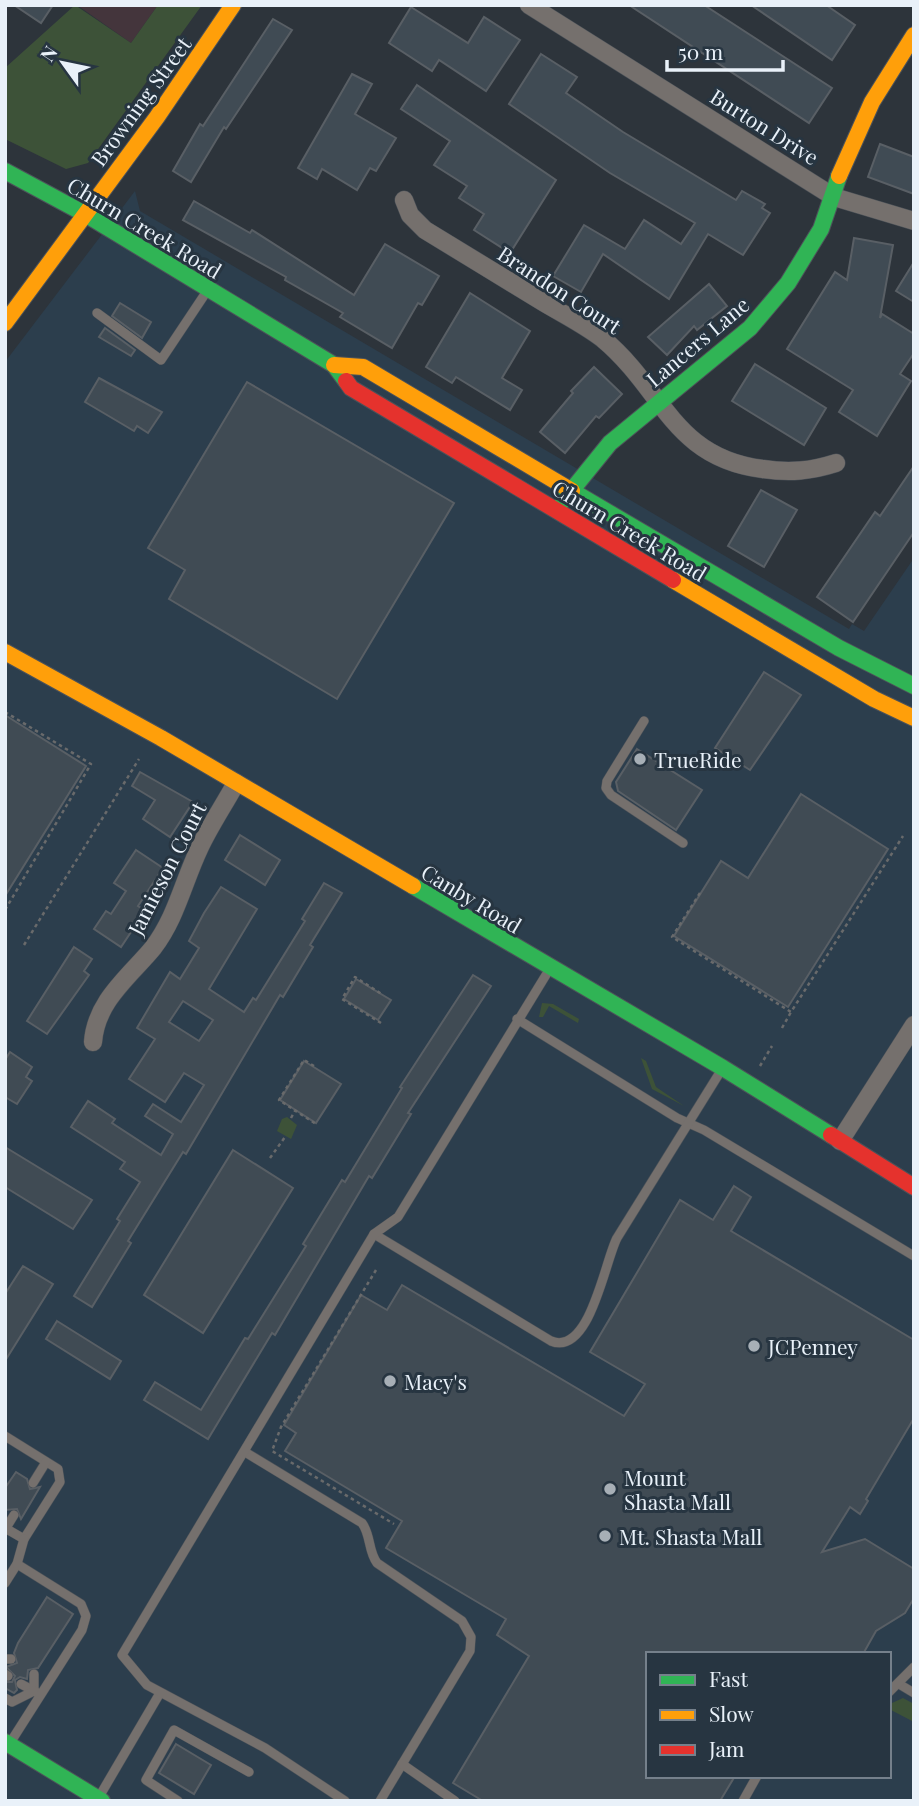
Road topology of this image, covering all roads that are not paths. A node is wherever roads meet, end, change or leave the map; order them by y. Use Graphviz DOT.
graph roads {
  1 [pos="233,5"];
  2 [pos="529,5"];
  3 [pos="914,35"];
  4 [pos="5,171"];
  5 [pos="834,197"];
  6 [pos="404,200"];
  7 [pos="85,214"];
  8 [pos="914,221"];
  9 [pos="208,289"];
  10 [pos="97,313"];
  11 [pos="5,323"];
  12 [pos="334,365"];
  13 [pos="659,402"];
  14 [pos="836,463"];
  15 [pos="572,489"];
  16 [pos="555,510"];
  17 [pos="5,652"];
  18 [pos="914,687"];
  19 [pos="914,718"];
  20 [pos="644,721"];
  21 [pos="236,783"];
  22 [pos="683,843"];
  23 [pos="550,968"];
  24 [pos="517,1019"];
  25 [pos="914,1026"];
  26 [pos="93,1042"];
  27 [pos="723,1068"];
  28 [pos="689,1123"];
  29 [pos="840,1141"];
  30 [pos="914,1187"];
  31 [pos="374,1234"];
  32 [pos="914,1256"];
  33 [pos="5,1436"];
  34 [pos="245,1452"];
  35 [pos="46,1462"];
  36 [pos="33,1483"];
  37 [pos="14,1515"];
  38 [pos="6,1528"];
  39 [pos="24,1539"];
  40 [pos="17,1564"];
  41 [pos="5,1583"];
  42 [pos="914,1667"];
  43 [pos="34,1674"];
  44 [pos="21,1684"];
  45 [pos="899,1685"];
  46 [pos="891,1691"];
  47 [pos="37,1693"];
  48 [pos="160,1693"];
  49 [pos="914,1693"];
  50 [pos="5,1698"];
  51 [pos="7,1743"];
  52 [pos="402,1764"];
  53 [pos="249,1772"];
  54 [pos="756,1778"];
  55 [pos="99,1800"];
  56 [pos="178,1801"];
  57 [pos="345,1801"];
  58 [pos="380,1801"];
  59 [pos="455,1801"];
  60 [pos="743,1801"];
  1 -- 7 [label="street, Browning Street"];
  2 -- 5 [label="street, Burton Drive"];
  3 -- 5 [label="street, Lancers Lane"];
  4 -- 7 [label="street, Churn Creek Road"];
  5 -- 8 [label="street, Burton Drive"];
  5 -- 13 [label="street, Lancers Lane"];
  6 -- 13 [label="street, Brandon Court"];
  7 -- 9 [label="street, Churn Creek Road"];
  7 -- 11 [label="street, Browning Street"];
  9 -- 10 [label="lane"];
  9 -- 12 [label="street, Churn Creek Road"];
  12 -- 15 [label="street, Churn Creek Road"];
  12 -- 16 [label="street, Churn Creek Road"];
  13 -- 14 [label="street, Brandon Court"];
  13 -- 15 [label="street, Lancers Lane"];
  15 -- 16 [label="street, Lancers Lane"];
  15 -- 18 [label="street, Churn Creek Road"];
  16 -- 19 [label="street, Churn Creek Road"];
  17 -- 21 [label="street, Canby Road"];
  20 -- 22 [label="lane"];
  21 -- 23 [label="street, Canby Road"];
  21 -- 26 [label="street, Jamieson Court"];
  23 -- 24 [label="lane"];
  23 -- 27 [label="street, Canby Road"];
  24 -- 28 [label="lane"];
  24 -- 31 [label="lane"];
  25 -- 29 [label="street"];
  27 -- 28 [label="lane"];
  27 -- 29 [label="street, Canby Road"];
  28 -- 31 [label="lane"];
  28 -- 32 [label="lane"];
  29 -- 30 [label="street, Canby Road"];
  31 -- 34 [label="lane"];
  33 -- 35 [label="lane"];
  34 -- 48 [label="lane"];
  34 -- 52 [label="lane"];
  35 -- 36 [label="lane"];
  35 -- 39 [label="lane"];
  37 -- 38 [label="lane"];
  38 -- 39 [label="lane"];
  39 -- 40 [label="lane"];
  40 -- 41 [label="lane"];
  40 -- 47 [label="lane"];
  42 -- 45 [label="lane"];
  43 -- 47 [label="lane"];
  44 -- 47 [label="lane"];
  45 -- 46 [label="lane"];
  45 -- 49 [label="lane"];
  47 -- 50 [label="lane"];
  47 -- 51 [label="lane"];
  48 -- 55 [label="lane"];
  48 -- 57 [label="lane"];
  51 -- 55 [label="street"];
  52 -- 58 [label="lane"];
  52 -- 59 [label="lane"];
  53 -- 56 [label="lane"];
  54 -- 60 [label="lane"];
}
